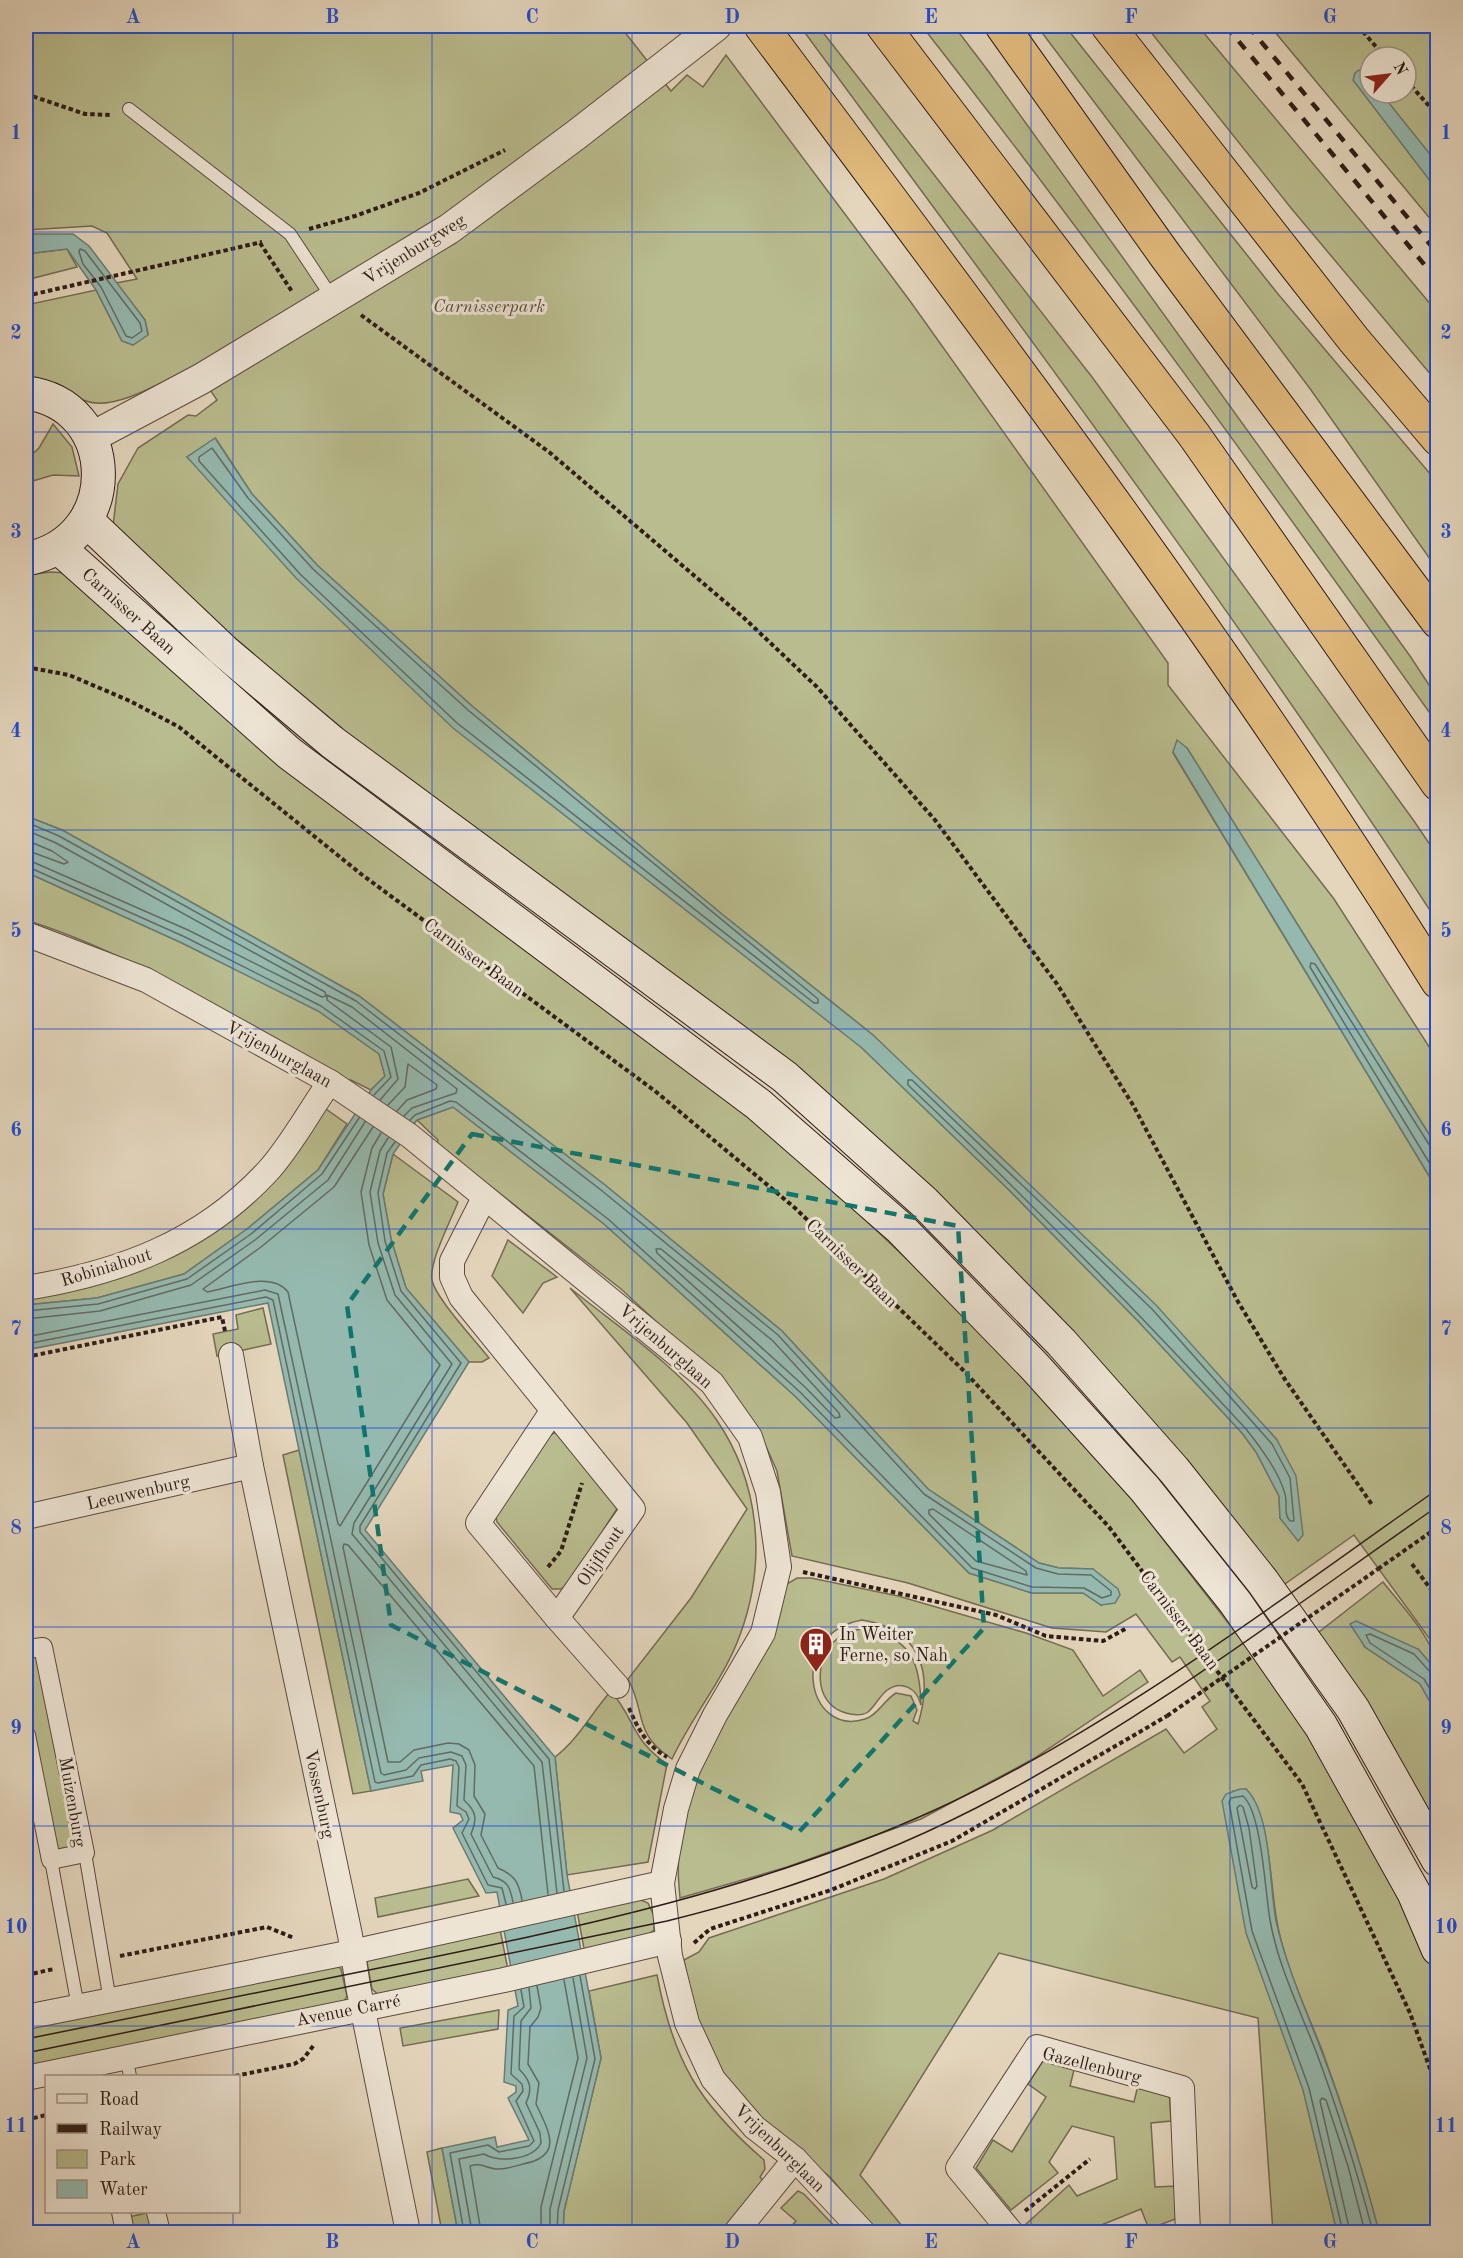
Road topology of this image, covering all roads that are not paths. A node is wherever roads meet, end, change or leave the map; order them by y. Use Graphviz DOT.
graph roads {
  1 [pos="761,26"];
  2 [pos="883,26"];
  3 [pos="1002,26"];
  4 [pos="1108,26"];
  5 [pos="707,32"];
  6 [pos="129,109"];
  7 [pos="343,310"];
  8 [pos="26,393"];
  9 [pos="90,438"];
  10 [pos="1437,439"];
  11 [pos="86,520"];
  12 [pos="59,548"];
  13 [pos="26,559"];
  14 [pos="1437,622"];
  15 [pos="1437,784"];
  16 [pos="26,934"];
  17 [pos="1437,982"];
  18 [pos="330,1082"];
  19 [pos="484,1198"];
  20 [pos="26,1288"];
  21 [pos="231,1356"];
  22 [pos="553,1410"];
  23 [pos="250,1466"];
  24 [pos="26,1517"];
  25 [pos="558,1618"];
  26 [pos="26,1649"];
  27 [pos="617,1686"];
  28 [pos="26,1735"];
  29 [pos="85,1853"];
  30 [pos="51,1860"];
  31 [pos="1437,1860"];
  32 [pos="662,1883"];
  33 [pos="670,1948"];
  34 [pos="1437,1949"];
  35 [pos="352,1953"];
  36 [pos="110,2001"];
  37 [pos="78,2007"];
  38 [pos="362,2007"];
  39 [pos="26,2018"];
  40 [pos="128,2066"];
  41 [pos="98,2070"];
  42 [pos="53,2075"];
  43 [pos="45,2076"];
  44 [pos="26,2078"];
  45 [pos="795,2159"];
  46 [pos="121,2213"];
  47 [pos="156,2213"];
  48 [pos="1005,2230"];
  49 [pos="125,2232"];
  50 [pos="161,2232"];
  51 [pos="408,2232"];
  52 [pos="736,2232"];
  53 [pos="863,2232"];
  54 [pos="1188,2232"];
  1 -- 17 [label="highway"];
  2 -- 15 [label="highway"];
  3 -- 14 [label="highway"];
  4 -- 10 [label="highway"];
  5 -- 7 [label="street, Vrijenburgweg"];
  6 -- 7 [label="lane"];
  7 -- 9 [label="street, Vrijenburgweg"];
  8 -- 9 [label="main road"];
  9 -- 11 [label="main road"];
  11 -- 12 [label="main road"];
  11 -- 31 [label="main road, Carnisser Baan"];
  12 -- 13 [label="main road"];
  12 -- 34 [label="main road, Carnisser Baan"];
  16 -- 18 [label="street, Vrijenburglaan"];
  18 -- 19 [label="street, Vrijenburglaan"];
  18 -- 20 [label="street, Robiniahout"];
  19 -- 22 [label="street, Olijfhout"];
  19 -- 32 [label="street, Vrijenburglaan"];
  21 -- 23 [label="street, Vossenburg"];
  22 -- 25 [label="street, Olijfhout"];
  22 -- 25 [label="street"];
  23 -- 24 [label="street, Leeuwenburg"];
  23 -- 35 [label="street, Vossenburg"];
  25 -- 27 [label="street"];
  26 -- 29 [label="street, Muizenburg"];
  28 -- 30 [label="street, Muizenburg"];
  29 -- 30 [label="street, Muizenburg"];
  29 -- 36 [label="lane"];
  30 -- 37 [label="lane"];
  32 -- 33 [label="street, Vrijenburglaan"];
  32 -- 35 [label="street"];
  33 -- 38 [label="street, Avenue Carré"];
  33 -- 45 [label="street, Vrijenburglaan"];
  35 -- 36 [label="street"];
  35 -- 38 [label="street, Vossenburg"];
  36 -- 37 [label="street"];
  37 -- 39 [label="street"];
  38 -- 40 [label="street, Avenue Carré"];
  38 -- 51 [label="street, Vossenburg"];
  40 -- 41 [label="street, Avenue Carré"];
  41 -- 42 [label="street, Avenue Carré"];
  43 -- 44 [label="street, Avenue Carré"];
  45 -- 52 [label="street"];
  45 -- 53 [label="street, Vrijenburglaan"];
  46 -- 49 [label="street"];
  47 -- 50 [label="street"];
  48 -- 54 [label="street, Gazellenburg"];
}
